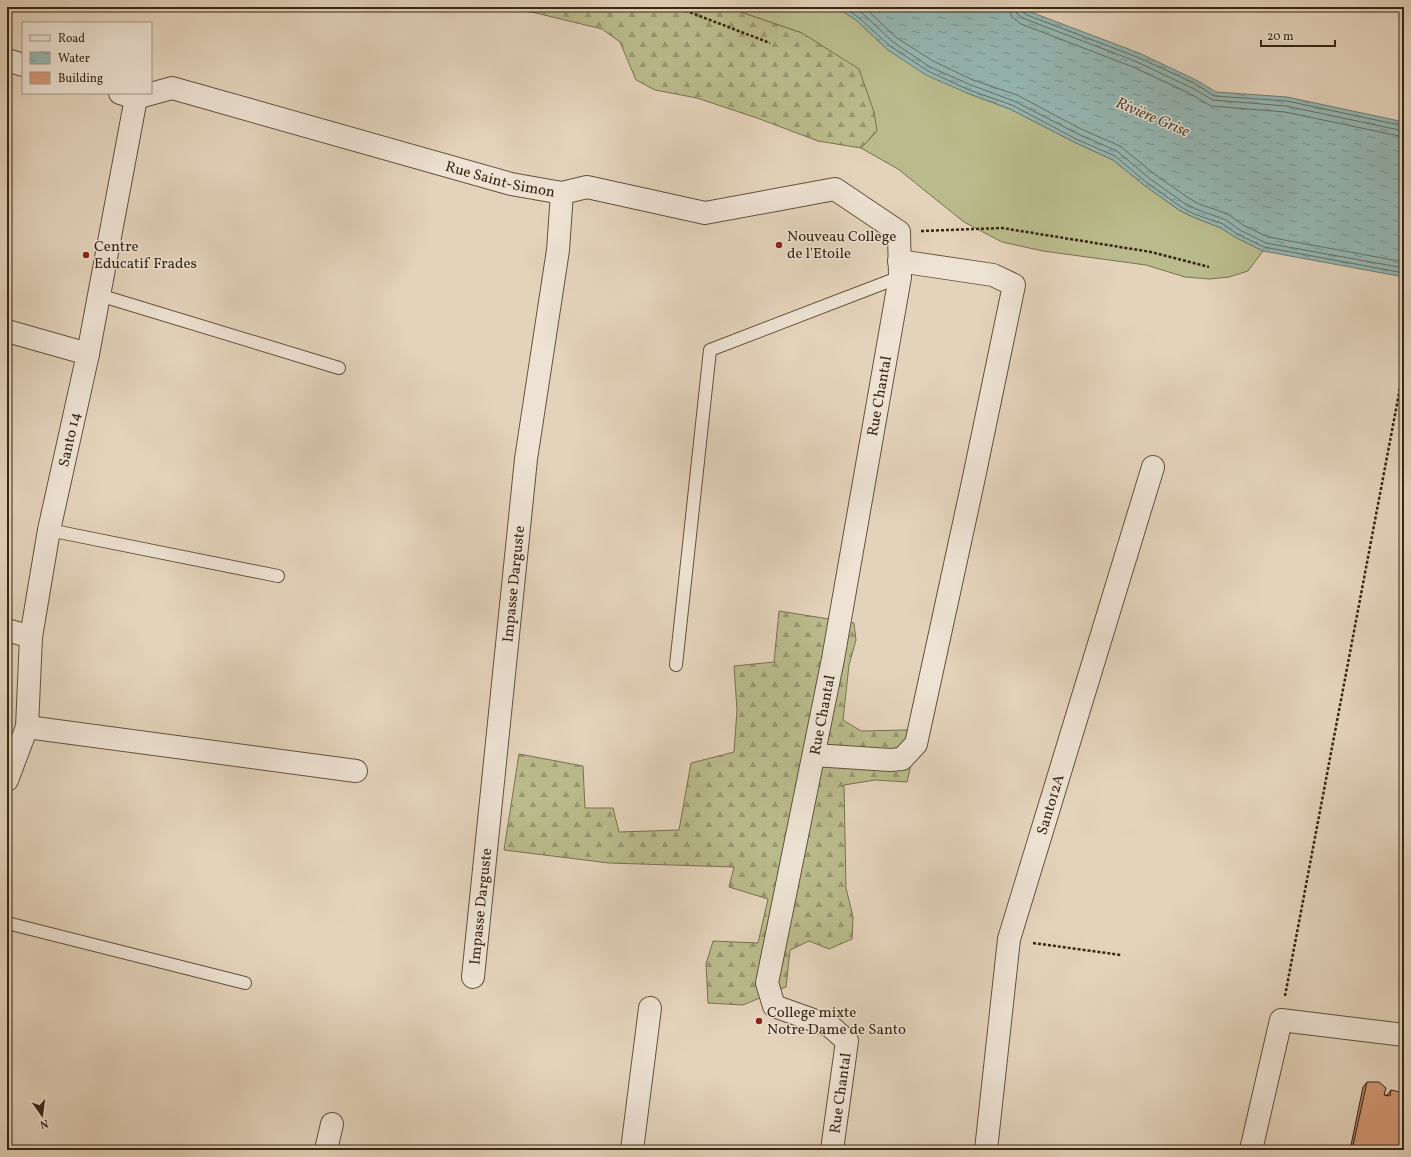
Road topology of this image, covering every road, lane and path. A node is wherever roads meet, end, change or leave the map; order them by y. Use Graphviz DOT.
graph roads {
  1 [pos="676,7"];
  2 [pos="770,43"];
  3 [pos="7,60"];
  4 [pos="22,65"];
  5 [pos="152,91"];
  6 [pos="128,95"];
  7 [pos="562,193"];
  8 [pos="899,232"];
  9 [pos="1209,267"];
  10 [pos="900,269"];
  11 [pos="99,295"];
  12 [pos="7,331"];
  13 [pos="88,354"];
  14 [pos="1404,367"];
  15 [pos="339,368"];
  16 [pos="1153,467"];
  17 [pos="49,530"];
  18 [pos="278,576"];
  19 [pos="7,630"];
  20 [pos="31,637"];
  21 [pos="676,665"];
  22 [pos="27,727"];
  23 [pos="814,755"];
  24 [pos="356,771"];
  25 [pos="7,780"];
  26 [pos="7,923"];
  27 [pos="1009,939"];
  28 [pos="1121,955"];
  29 [pos="473,977"];
  30 [pos="245,983"];
  31 [pos="650,1008"];
  32 [pos="1280,1020"];
  33 [pos="1404,1035"];
  34 [pos="332,1124"];
  35 [pos="326,1150"];
  36 [pos="632,1150"];
  37 [pos="832,1150"];
  38 [pos="986,1150"];
  39 [pos="1251,1150"];
  1 -- 2 [label="path"];
  3 -- 4 [label="street"];
  5 -- 7 [label="street, Rue Saint-Simon"];
  6 -- 11 [label="street, Santo 14"];
  7 -- 8 [label="street, Rue Saint-Simon"];
  7 -- 29 [label="street, Impasse Darguste"];
  8 -- 9 [label="path"];
  8 -- 10 [label="street, Rue Chantal"];
  10 -- 21 [label="lane"];
  10 -- 23 [label="street, Rue Chantal"];
  10 -- 23 [label="street"];
  11 -- 13 [label="street, Santo 14"];
  11 -- 15 [label="lane"];
  12 -- 13 [label="street"];
  13 -- 17 [label="street, Santo 14"];
  14 -- 32 [label="path"];
  16 -- 27 [label="street, Santo12A"];
  17 -- 18 [label="lane"];
  17 -- 20 [label="street, Santo 14"];
  19 -- 20 [label="street"];
  20 -- 22 [label="street, Santo 14"];
  22 -- 24 [label="street"];
  22 -- 25 [label="street, Santo 14"];
  23 -- 37 [label="street, Rue Chantal"];
  26 -- 30 [label="lane"];
  27 -- 28 [label="path"];
  27 -- 38 [label="street, Santo12A"];
  31 -- 36 [label="street"];
  32 -- 33 [label="street"];
  32 -- 39 [label="street"];
  34 -- 35 [label="street"];
}
